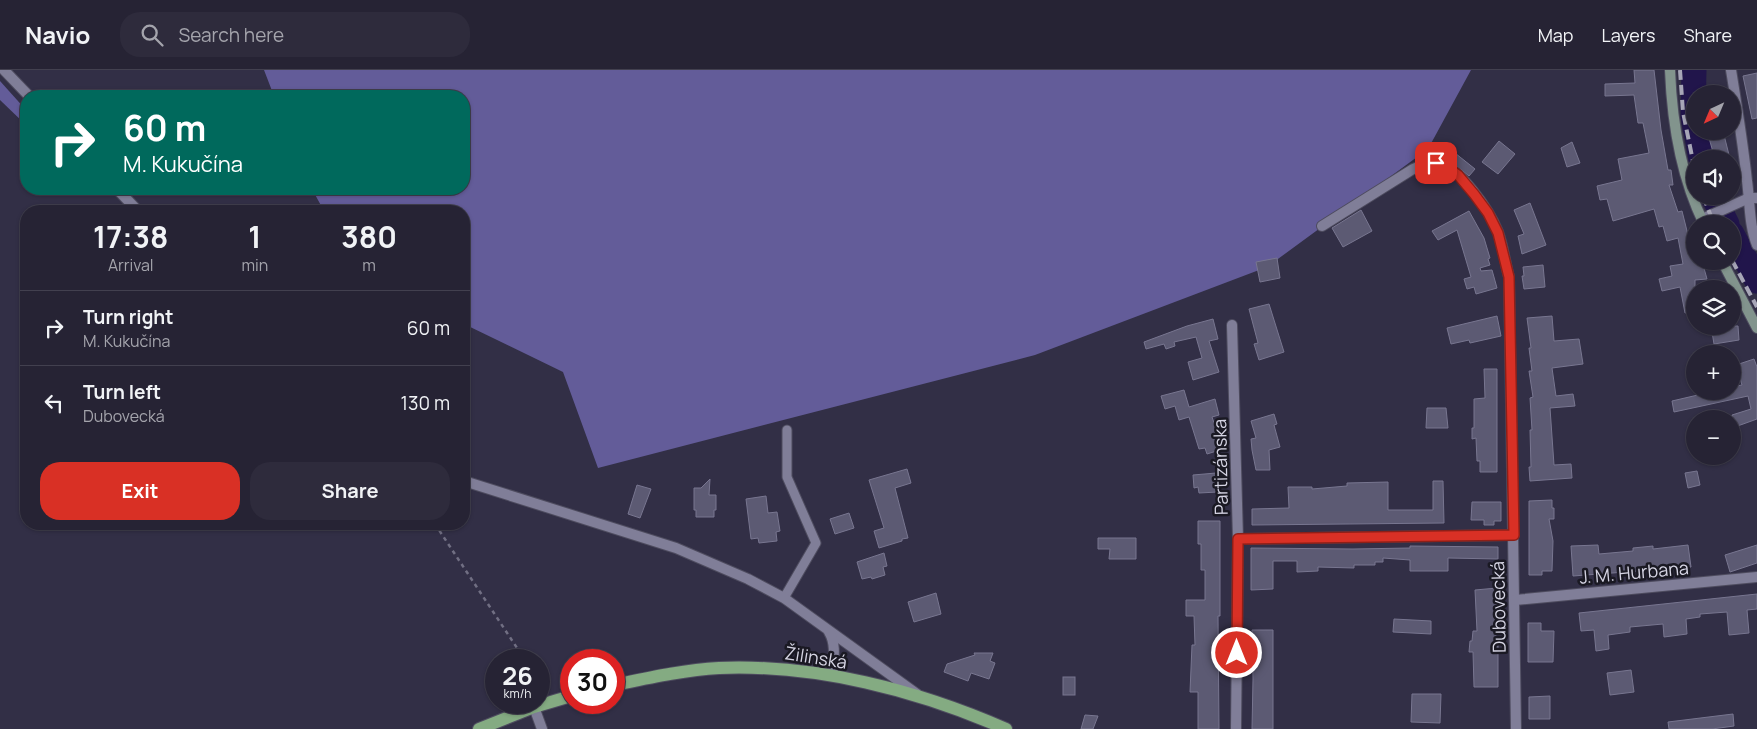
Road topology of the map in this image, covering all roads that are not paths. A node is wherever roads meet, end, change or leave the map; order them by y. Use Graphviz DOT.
graph roads {
  1 [pos="4,70"];
  2 [pos="1670,70"];
  3 [pos="1731,70"];
  4 [pos="23,90"];
  5 [pos="123,195"];
  6 [pos="1753,198"];
  7 [pos="132,205"];
  8 [pos="1701,215"];
  9 [pos="1714,215"];
  10 [pos="1322,226"];
  11 [pos="1757,245"];
  12 [pos="1727,270"];
  13 [pos="1232,325"];
  14 [pos="1757,328"];
  15 [pos="787,430"];
  16 [pos="470,483"];
  17 [pos="1514,535"];
  18 [pos="1238,539"];
  19 [pos="1757,577"];
  20 [pos="784,598"];
  21 [pos="1515,600"];
  22 [pos="829,632"];
  23 [pos="832,676"];
  24 [pos="625,684"];
  25 [pos="920,696"];
  26 [pos="516,714"];
  27 [pos="537,714"];
  28 [pos="479,729"];
  29 [pos="542,729"];
  30 [pos="1006,729"];
  31 [pos="1236,729"];
  32 [pos="1516,729"];
  1 -- 4 [label="street"];
  2 -- 8 [label="main road"];
  3 -- 6 [label="street"];
  5 -- 7 [label="street"];
  6 -- 9 [label="street"];
  6 -- 11 [label="street"];
  10 -- 17 [label="street, Dubovecká"];
  12 -- 14 [label="main road"];
  13 -- 18 [label="street, Partizánska"];
  15 -- 20 [label="lane"];
  16 -- 20 [label="street"];
  17 -- 18 [label="street"];
  17 -- 21 [label="street, Dubovecká"];
  18 -- 31 [label="street, Partizánska"];
  19 -- 21 [label="street, J. M. Hurbana"];
  20 -- 22 [label="street"];
  21 -- 32 [label="street, Dubovecká"];
  22 -- 23 [label="street"];
  22 -- 25 [label="street"];
  23 -- 24 [label="main road, Žilinská"];
  23 -- 25 [label="main road, Žilinská"];
  25 -- 30 [label="main road, Žilinská"];
  26 -- 28 [label="main road"];
  27 -- 29 [label="street"];
}
